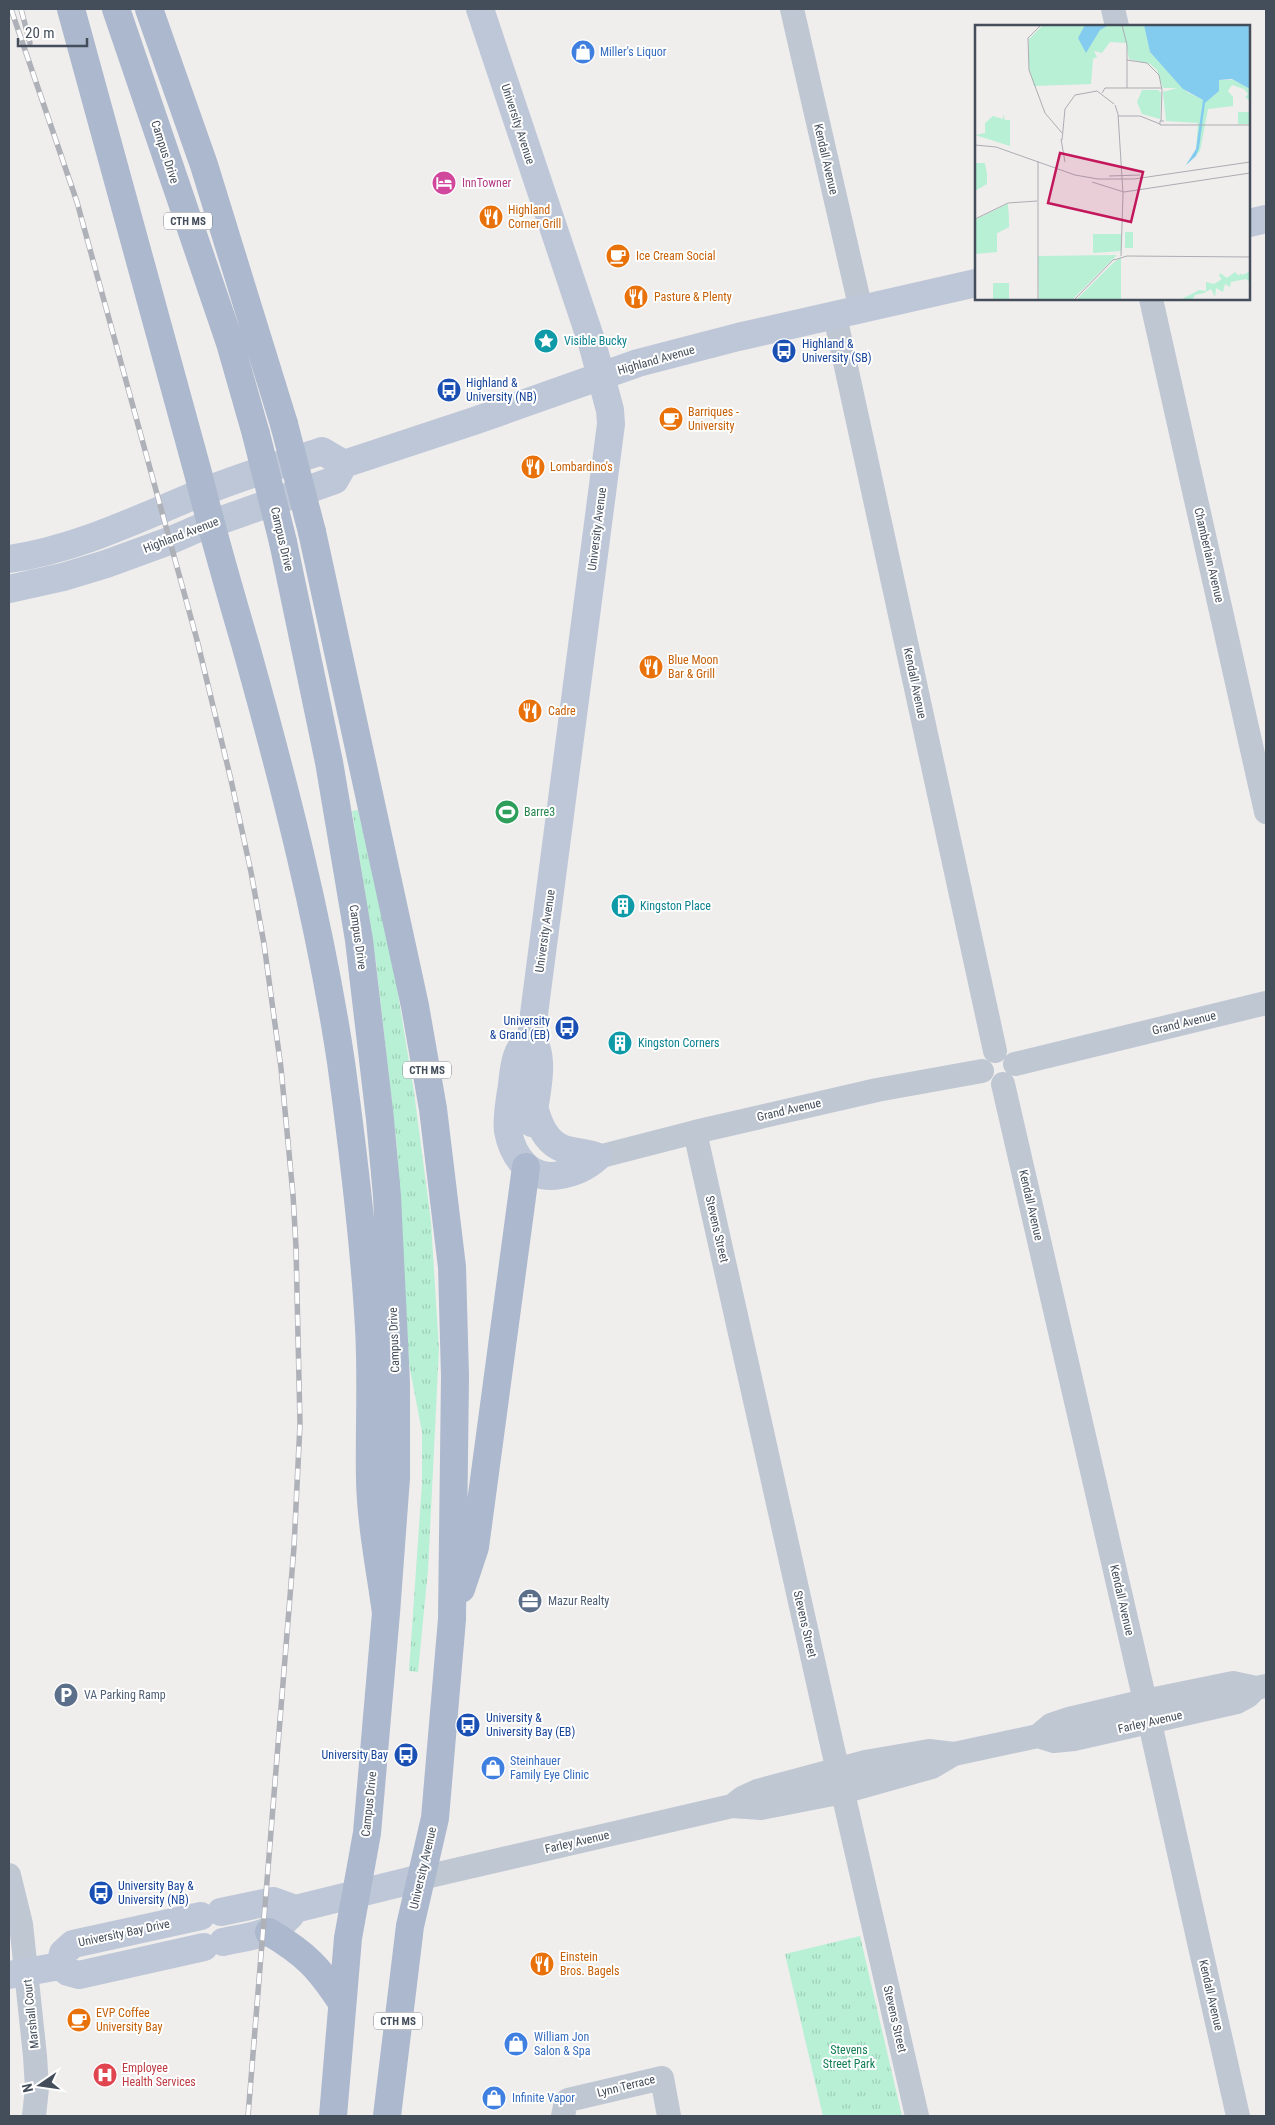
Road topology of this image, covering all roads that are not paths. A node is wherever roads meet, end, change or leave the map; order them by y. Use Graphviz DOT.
graph roads {
  1 [pos="70,9"];
  2 [pos="116,9"];
  3 [pos="149,9"];
  4 [pos="480,9"];
  5 [pos="792,9"];
  6 [pos="1113,9"];
  7 [pos="1117,25"];
  8 [pos="1266,219"];
  9 [pos="1250,223"];
  10 [pos="975,284"];
  11 [pos="1151,300"];
  12 [pos="848,313"];
  13 [pos="601,376"];
  14 [pos="344,464"];
  15 [pos="203,492"];
  16 [pos="211,524"];
  17 [pos="9,559"];
  18 [pos="9,589"];
  19 [pos="1266,812"];
  20 [pos="1266,1003"];
  21 [pos="532,1037"];
  22 [pos="995,1051"];
  23 [pos="1015,1064"];
  24 [pos="982,1070"];
  25 [pos="1003,1084"];
  26 [pos="534,1106"];
  27 [pos="695,1132"];
  28 [pos="598,1157"];
  29 [pos="526,1167"];
  30 [pos="386,1613"];
  31 [pos="452,1620"];
  32 [pos="1261,1687"];
  33 [pos="1148,1712"];
  34 [pos="840,1780"];
  35 [pos="9,1875"];
  36 [pos="421,1878"];
  37 [pos="356,1894"];
  38 [pos="294,1909"];
  39 [pos="269,1932"];
  40 [pos="60,1966"];
  41 [pos="18,1974"];
  42 [pos="342,2003"];
  43 [pos="34,2116"];
  44 [pos="333,2116"];
  45 [pos="387,2116"];
  46 [pos="563,2116"];
  47 [pos="669,2116"];
  48 [pos="917,2116"];
  49 [pos="1238,2116"];
  1 -- 15 [label="main road"];
  2 -- 30 [label="main road, Campus Drive / CTH MS, bridge"];
  3 -- 31 [label="main road, CTH MS, bridge"];
  4 -- 13 [label="street, University Avenue"];
  5 -- 12 [label="street, Kendall Avenue"];
  6 -- 7 [label="street"];
  8 -- 9 [label="street"];
  10 -- 12 [label="street, Highland Avenue"];
  11 -- 19 [label="street, Chamberlain Avenue"];
  12 -- 13 [label="street, Highland Avenue"];
  12 -- 22 [label="street, Kendall Avenue"];
  13 -- 14 [label="street, Highland Avenue"];
  13 -- 21 [label="street, University Avenue"];
  14 -- 15 [label="street"];
  14 -- 16 [label="street, Highland Avenue"];
  15 -- 16 [label="main road"];
  15 -- 17 [label="street"];
  16 -- 18 [label="street, Highland Avenue"];
  16 -- 30 [label="main road"];
  20 -- 23 [label="street, Grand Avenue"];
  21 -- 26 [label="street"];
  21 -- 29 [label="street"];
  22 -- 23 [label="street"];
  22 -- 24 [label="street"];
  23 -- 25 [label="street"];
  24 -- 25 [label="street"];
  24 -- 27 [label="street, Grand Avenue"];
  25 -- 33 [label="street, Kendall Avenue"];
  26 -- 28 [label="street"];
  26 -- 29 [label="street"];
  27 -- 28 [label="street, Grand Avenue"];
  27 -- 34 [label="street, Stevens Street"];
  28 -- 29 [label="street"];
  29 -- 31 [label="main road"];
  30 -- 37 [label="main road, Campus Drive / CTH MS"];
  31 -- 36 [label="main road, University Avenue / CTH MS"];
  32 -- 33 [label="street, Farley Avenue"];
  33 -- 34 [label="street, Farley Avenue"];
  33 -- 49 [label="street, Kendall Avenue"];
  34 -- 36 [label="street, Farley Avenue"];
  34 -- 48 [label="street, Stevens Street"];
  35 -- 41 [label="street, Marshall Court"];
  36 -- 37 [label="street"];
  36 -- 45 [label="main road, University Avenue / CTH MS"];
  37 -- 38 [label="street"];
  37 -- 42 [label="main road, CTH MS"];
  38 -- 39 [label="street"];
  38 -- 40 [label="street, University Bay Drive"];
  39 -- 40 [label="street"];
  39 -- 42 [label="main road"];
  40 -- 41 [label="street"];
  41 -- 43 [label="street, Marshall Court"];
  42 -- 44 [label="main road, CTH MS"];
  46 -- 47 [label="street, Lynn Terrace"];
}
